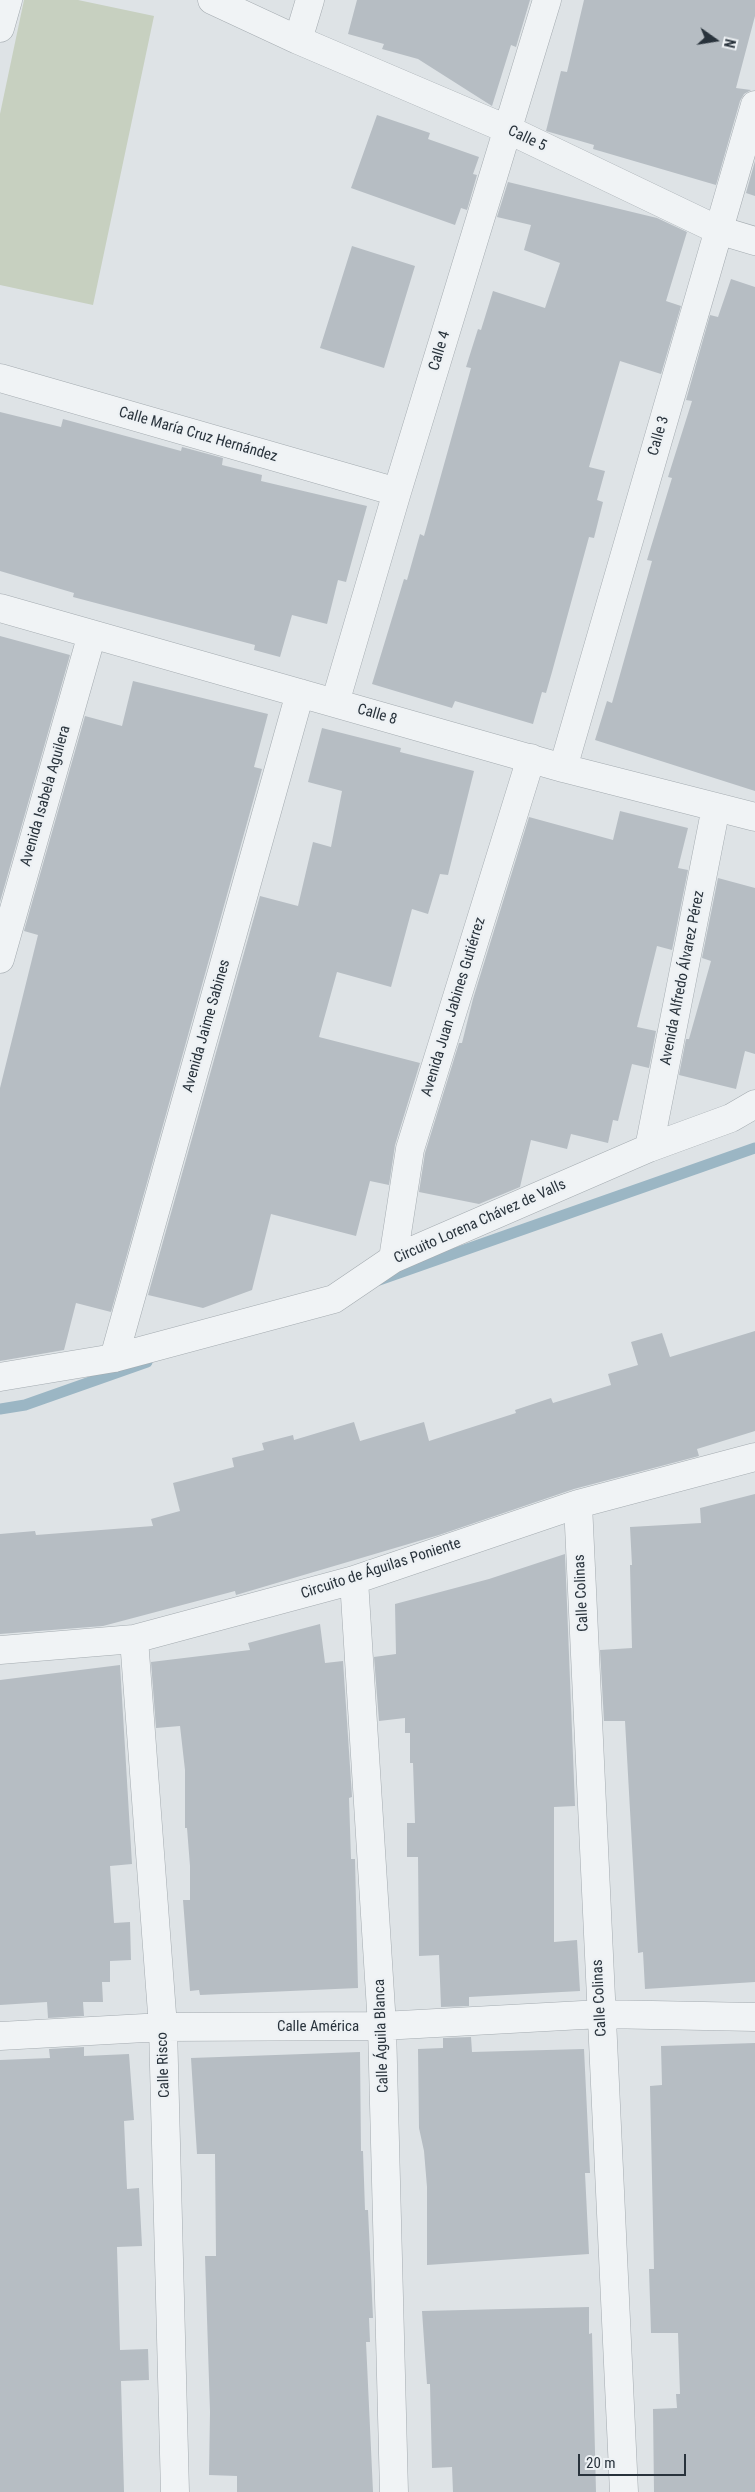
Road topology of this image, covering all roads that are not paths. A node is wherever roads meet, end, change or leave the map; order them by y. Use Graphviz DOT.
graph roads {
  1 [pos="8,0"];
  2 [pos="212,0"];
  3 [pos="310,0"];
  4 [pos="548,0"];
  5 [pos="0,28"];
  6 [pos="298,40"];
  7 [pos="755,105"];
  8 [pos="509,130"];
  9 [pos="718,230"];
  10 [pos="755,241"];
  11 [pos="0,378"];
  12 [pos="397,492"];
  13 [pos="0,608"];
  14 [pos="92,634"];
  15 [pos="300,694"];
  16 [pos="335,703"];
  17 [pos="531,758"];
  18 [pos="563,768"];
  19 [pos="716,807"];
  20 [pos="755,816"];
  21 [pos="0,958"];
  22 [pos="755,1104"];
  23 [pos="650,1148"];
  24 [pos="393,1259"];
  25 [pos="114,1358"];
  26 [pos="0,1377"];
  27 [pos="755,1457"];
  28 [pos="578,1504"];
  29 [pos="354,1580"];
  30 [pos="134,1639"];
  31 [pos="0,1650"];
  32 [pos="601,2014"];
  33 [pos="755,2017"];
  34 [pos="382,2026"];
  35 [pos="163,2027"];
  36 [pos="0,2036"];
  37 [pos="175,2492"];
  38 [pos="394,2492"];
  39 [pos="624,2492"];
  1 -- 5 [label="street"];
  2 -- 6 [label="street, Calle 5"];
  3 -- 6 [label="street"];
  4 -- 8 [label="street, Calle 4"];
  6 -- 8 [label="street, Calle 5"];
  7 -- 9 [label="street, Calle 3"];
  8 -- 9 [label="street, Calle 5"];
  8 -- 12 [label="street, Calle 4"];
  9 -- 10 [label="street, Calle 5"];
  9 -- 18 [label="street, Calle 3"];
  11 -- 12 [label="street, Calle María Cruz Hernández"];
  12 -- 16 [label="street, Calle 4"];
  13 -- 14 [label="street, Calle 8"];
  14 -- 15 [label="street, Calle 8"];
  14 -- 21 [label="street, Avenida Isabela Aguilera"];
  15 -- 16 [label="street, Calle 8"];
  15 -- 25 [label="street, Avenida Jaime Sabines"];
  16 -- 17 [label="street, Calle 8"];
  17 -- 18 [label="street, Calle 8"];
  17 -- 24 [label="street, Avenida Juan Jabines Gutiérrez"];
  18 -- 19 [label="street, Calle 8"];
  19 -- 20 [label="street, Calle 8"];
  19 -- 23 [label="street, Avenida Alfredo Álvarez Pérez"];
  22 -- 23 [label="street, Circuito Lorena Chávez de Valls"];
  23 -- 24 [label="street, Circuito Lorena Chávez de Valls"];
  24 -- 25 [label="street, Circuito Lorena Chávez de Valls"];
  25 -- 26 [label="street, Circuito Lorena Chávez de Valls"];
  27 -- 28 [label="street, Circuito de Águilas Poniente"];
  28 -- 29 [label="street, Circuito de Águilas Poniente"];
  28 -- 32 [label="street, Calle Colinas"];
  29 -- 30 [label="street, Circuito de Águilas Poniente"];
  29 -- 34 [label="street, Calle Águila Blanca"];
  30 -- 31 [label="street, Circuito de Águilas Poniente"];
  30 -- 35 [label="street, Calle Risco"];
  32 -- 33 [label="street, Calle América"];
  32 -- 34 [label="street, Calle América"];
  32 -- 39 [label="street, Calle Colinas"];
  34 -- 35 [label="street, Calle América"];
  34 -- 38 [label="street, Calle Águila Blanca"];
  35 -- 36 [label="street, Calle América"];
  35 -- 37 [label="street, Calle Risco"];
}
